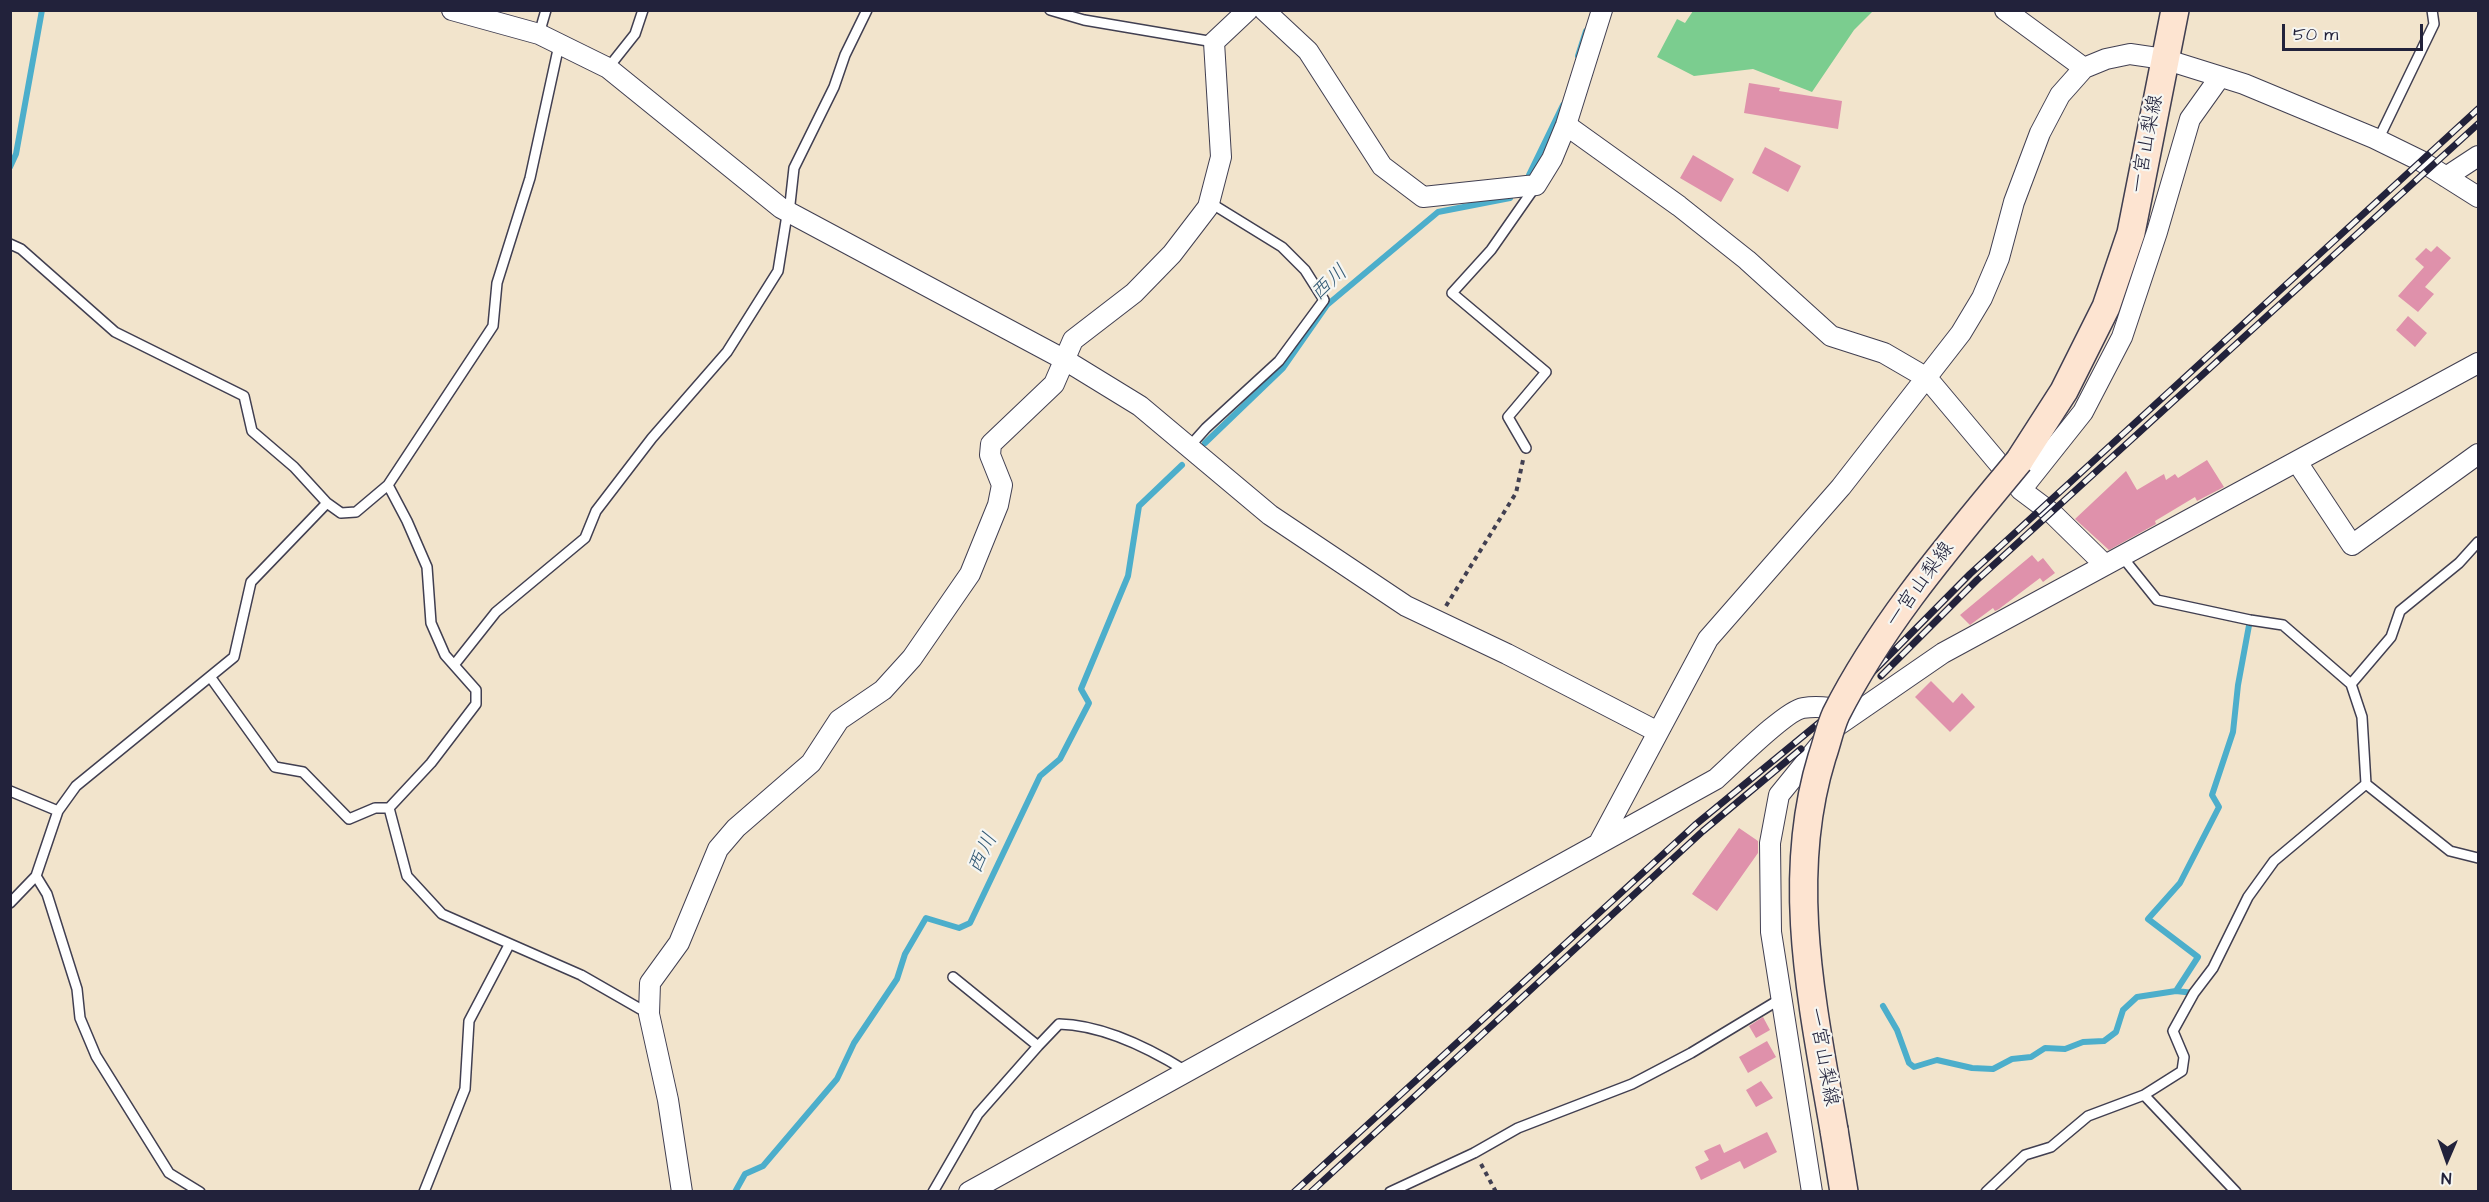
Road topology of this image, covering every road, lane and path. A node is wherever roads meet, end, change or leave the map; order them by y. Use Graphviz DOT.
graph roads {
  1 [pos="452,10"];
  2 [pos="546,10"];
  3 [pos="643,10"];
  4 [pos="867,10"];
  5 [pos="1050,10"];
  6 [pos="1248,10"];
  7 [pos="1264,10"];
  8 [pos="1602,10"];
  9 [pos="2005,10"];
  10 [pos="2175,10"];
  11 [pos="2432,10"];
  12 [pos="539,34"];
  13 [pos="1214,42"];
  14 [pos="559,45"];
  15 [pos="2164,59"];
  16 [pos="608,68"];
  17 [pos="2084,68"];
  18 [pos="2220,77"];
  19 [pos="1566,125"];
  20 [pos="2378,140"];
  21 [pos="2478,156"];
  22 [pos="2446,177"];
  23 [pos="1536,185"];
  24 [pos="2478,196"];
  25 [pos="1209,202"];
  26 [pos="789,213"];
  27 [pos="10,244"];
  28 [pos="1065,360"];
  29 [pos="2478,363"];
  30 [pos="1927,378"];
  31 [pos="1189,447"];
  32 [pos="1526,448"];
  33 [pos="2478,454"];
  34 [pos="2297,462"];
  35 [pos="388,485"];
  36 [pos="2021,490"];
  37 [pos="327,503"];
  38 [pos="2478,542"];
  39 [pos="2112,559"];
  40 [pos="1437,621"];
  41 [pos="454,665"];
  42 [pos="211,678"];
  43 [pos="2351,684"];
  44 [pos="1833,729"];
  45 [pos="1658,732"];
  46 [pos="2366,784"];
  47 [pos="10,790"];
  48 [pos="389,808"];
  49 [pos="58,811"];
  50 [pos="1600,841"];
  51 [pos="2478,858"];
  52 [pos="36,876"];
  53 [pos="10,903"];
  54 [pos="509,945"];
  55 [pos="953,977"];
  56 [pos="1782,998"];
  57 [pos="649,1014"];
  58 [pos="1038,1046"];
  59 [pos="1186,1071"];
  60 [pos="2145,1095"];
  61 [pos="1474,1153"];
  62 [pos="200,1191"];
  63 [pos="424,1191"];
  64 [pos="682,1191"];
  65 [pos="933,1191"];
  66 [pos="969,1191"];
  67 [pos="1390,1191"];
  68 [pos="1496,1191"];
  69 [pos="1812,1191"];
  70 [pos="1844,1191"];
  71 [pos="1986,1191"];
  72 [pos="2236,1191"];
  1 -- 12 [label="street"];
  2 -- 12 [label="lane"];
  3 -- 16 [label="lane"];
  4 -- 26 [label="lane"];
  5 -- 13 [label="lane"];
  6 -- 13 [label="street"];
  7 -- 23 [label="street"];
  8 -- 19 [label="street"];
  9 -- 17 [label="street"];
  10 -- 15 [label="main road, 一宮山梨線"];
  11 -- 20 [label="lane"];
  12 -- 14 [label="street"];
  13 -- 25 [label="street"];
  14 -- 16 [label="street"];
  14 -- 35 [label="lane"];
  15 -- 17 [label="street"];
  15 -- 18 [label="street"];
  15 -- 70 [label="main road, 一宮山梨線, bridge"];
  16 -- 26 [label="street"];
  17 -- 30 [label="street"];
  18 -- 20 [label="street"];
  18 -- 36 [label="street"];
  19 -- 23 [label="street"];
  19 -- 30 [label="street"];
  20 -- 22 [label="street"];
  21 -- 22 [label="street"];
  22 -- 24 [label="street"];
  23 -- 32 [label="lane"];
  25 -- 28 [label="street"];
  25 -- 31 [label="lane"];
  26 -- 28 [label="street"];
  26 -- 41 [label="lane"];
  27 -- 37 [label="lane"];
  28 -- 31 [label="street"];
  28 -- 57 [label="street"];
  29 -- 34 [label="street"];
  30 -- 36 [label="street"];
  30 -- 45 [label="street"];
  31 -- 40 [label="street"];
  32 -- 40 [label="path"];
  33 -- 34 [label="street"];
  34 -- 39 [label="street"];
  35 -- 37 [label="lane"];
  35 -- 41 [label="lane"];
  36 -- 39 [label="street"];
  37 -- 42 [label="lane"];
  38 -- 43 [label="lane"];
  39 -- 43 [label="lane"];
  39 -- 44 [label="street"];
  40 -- 45 [label="street"];
  41 -- 48 [label="lane"];
  42 -- 48 [label="lane"];
  42 -- 49 [label="lane"];
  43 -- 46 [label="lane"];
  44 -- 50 [label="street"];
  44 -- 56 [label="street"];
  45 -- 50 [label="street"];
  46 -- 51 [label="lane"];
  46 -- 60 [label="lane"];
  47 -- 49 [label="lane"];
  48 -- 54 [label="lane"];
  49 -- 52 [label="lane"];
  50 -- 59 [label="street"];
  52 -- 53 [label="lane"];
  52 -- 62 [label="lane"];
  54 -- 57 [label="lane"];
  54 -- 63 [label="lane"];
  55 -- 58 [label="lane"];
  56 -- 61 [label="lane"];
  56 -- 69 [label="street"];
  57 -- 64 [label="street"];
  58 -- 59 [label="lane"];
  58 -- 65 [label="lane"];
  59 -- 66 [label="street"];
  60 -- 71 [label="lane"];
  60 -- 72 [label="lane"];
  61 -- 67 [label="lane"];
  61 -- 68 [label="path"];
}
